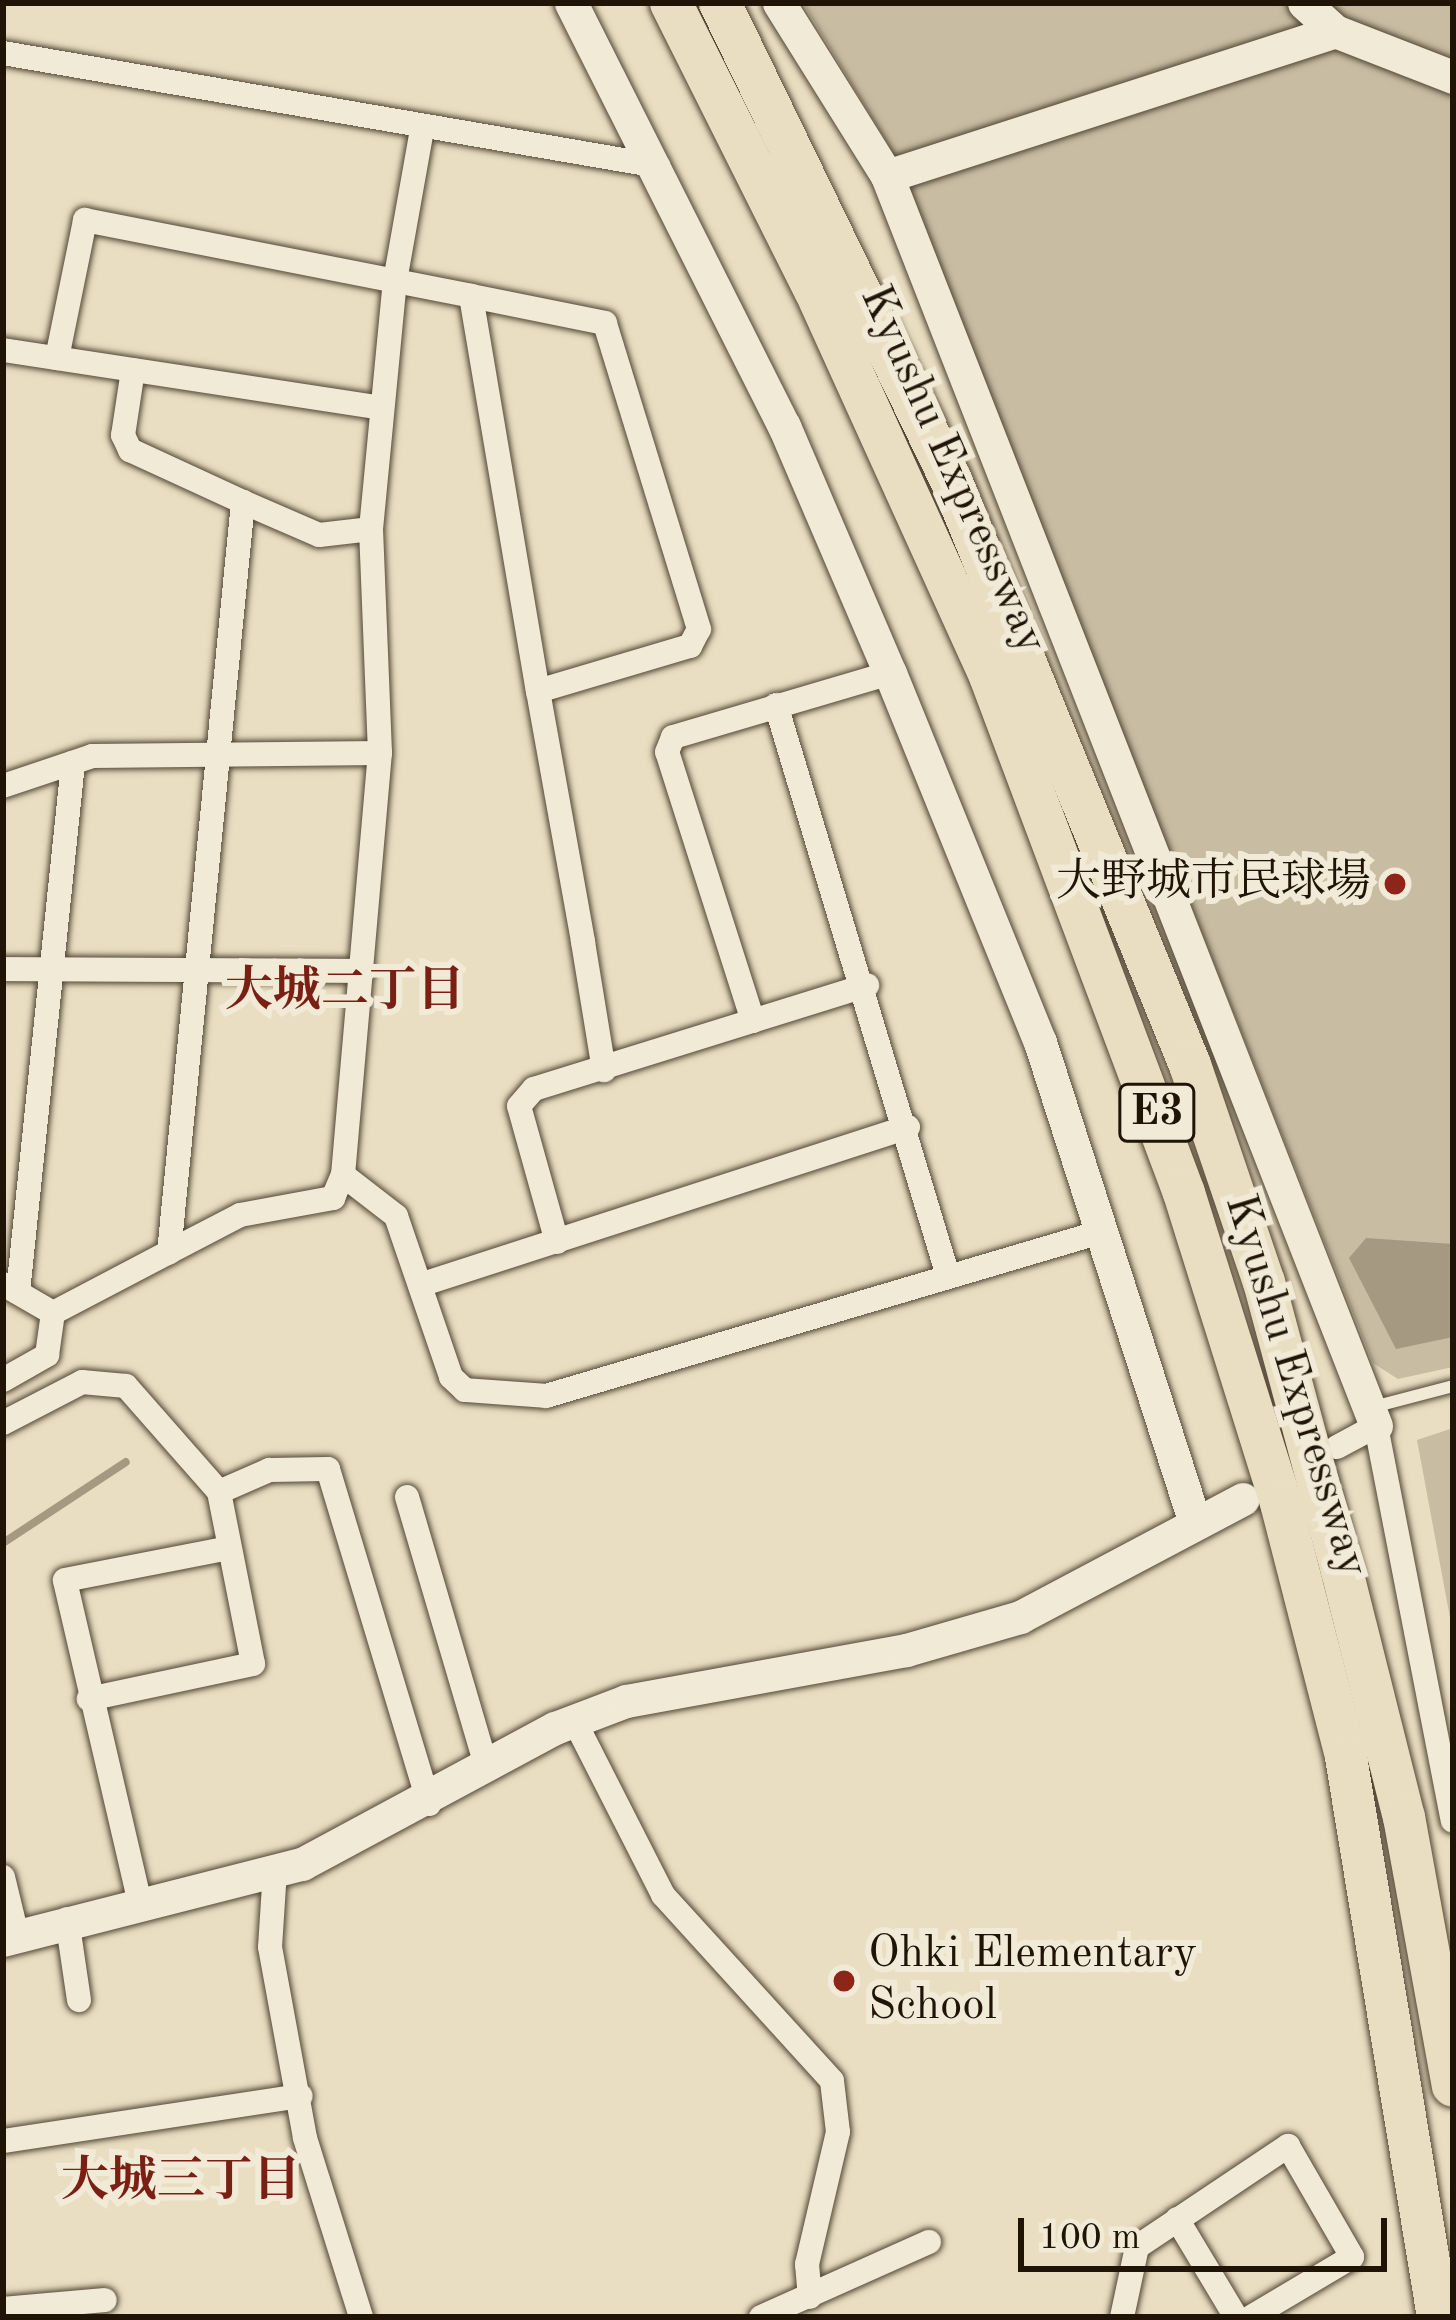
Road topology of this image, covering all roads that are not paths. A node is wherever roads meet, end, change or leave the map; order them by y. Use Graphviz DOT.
graph roads {
  1 [pos="571,3"];
  2 [pos="671,3"];
  3 [pos="721,3"];
  4 [pos="778,3"];
  5 [pos="1304,3"];
  6 [pos="1335,32"];
  7 [pos="3,53"];
  8 [pos="1453,77"];
  9 [pos="422,129"];
  10 [pos="658,166"];
  11 [pos="886,176"];
  12 [pos="395,281"];
  13 [pos="471,296"];
  14 [pos="3,350"];
  15 [pos="57,358"];
  16 [pos="133,370"];
  17 [pos="382,408"];
  18 [pos="243,502"];
  19 [pos="371,529"];
  20 [pos="890,673"];
  21 [pos="538,691"];
  22 [pos="776,705"];
  23 [pos="380,753"];
  24 [pos="217,757"];
  25 [pos="73,764"];
  26 [pos="3,786"];
  27 [pos="3,969"];
  28 [pos="58,971"];
  29 [pos="363,971"];
  30 [pos="198,972"];
  31 [pos="867,985"];
  32 [pos="753,1021"];
  33 [pos="604,1070"];
  34 [pos="908,1127"];
  35 [pos="343,1175"];
  36 [pos="1104,1231"];
  37 [pos="557,1242"];
  38 [pos="169,1252"];
  39 [pos="948,1276"];
  40 [pos="420,1285"];
  41 [pos="8,1292"];
  42 [pos="53,1313"];
  43 [pos="3,1379"];
  44 [pos="1453,1386"];
  45 [pos="1372,1417"];
  46 [pos="3,1423"];
  47 [pos="1336,1447"];
  48 [pos="219,1492"];
  49 [pos="407,1497"];
  50 [pos="1243,1499"];
  51 [pos="1195,1523"];
  52 [pos="229,1549"];
  53 [pos="89,1699"];
  54 [pos="574,1720"];
  55 [pos="487,1769"];
  56 [pos="429,1804"];
  57 [pos="1453,1821"];
  58 [pos="275,1870"];
  59 [pos="3,1877"];
  60 [pos="139,1899"];
  61 [pos="67,1919"];
  62 [pos="10,1938"];
  63 [pos="79,2000"];
  64 [pos="1453,2086"];
  65 [pos="301,2096"];
  66 [pos="3,2141"];
  67 [pos="1177,2219"];
  68 [pos="929,2242"];
  69 [pos="810,2297"];
  70 [pos="105,2300"];
  71 [pos="3,2309"];
  72 [pos="361,2317"];
  73 [pos="761,2317"];
  74 [pos="1122,2317"];
  75 [pos="1236,2317"];
  76 [pos="1251,2317"];
  77 [pos="1438,2317"];
  1 -- 10 [label="street"];
  2 -- 77 [label="highway, Kyushu Expressway / E3"];
  3 -- 64 [label="highway, Kyushu Expressway / E3"];
  4 -- 11 [label="street"];
  5 -- 6 [label="street"];
  6 -- 8 [label="street"];
  6 -- 11 [label="street"];
  7 -- 9 [label="street"];
  9 -- 10 [label="street"];
  9 -- 12 [label="street"];
  10 -- 20 [label="street"];
  11 -- 45 [label="street"];
  12 -- 13 [label="street"];
  12 -- 15 [label="street"];
  12 -- 17 [label="street"];
  13 -- 21 [label="street"];
  13 -- 21 [label="street"];
  14 -- 15 [label="street"];
  15 -- 16 [label="street"];
  16 -- 17 [label="street"];
  16 -- 18 [label="street"];
  17 -- 19 [label="street"];
  18 -- 19 [label="street"];
  18 -- 24 [label="street"];
  19 -- 23 [label="street"];
  20 -- 22 [label="street"];
  20 -- 36 [label="street"];
  21 -- 33 [label="street"];
  22 -- 31 [label="street"];
  22 -- 32 [label="street"];
  23 -- 24 [label="street"];
  23 -- 29 [label="street"];
  24 -- 25 [label="street"];
  24 -- 30 [label="street"];
  25 -- 26 [label="street"];
  25 -- 28 [label="street"];
  27 -- 28 [label="street"];
  28 -- 30 [label="street"];
  28 -- 41 [label="street"];
  29 -- 30 [label="street"];
  29 -- 35 [label="street"];
  30 -- 38 [label="street"];
  31 -- 32 [label="street"];
  31 -- 34 [label="street"];
  32 -- 33 [label="street"];
  33 -- 37 [label="street"];
  34 -- 37 [label="street"];
  34 -- 39 [label="street"];
  35 -- 38 [label="street"];
  35 -- 40 [label="street"];
  36 -- 39 [label="street"];
  36 -- 51 [label="street"];
  37 -- 40 [label="street"];
  38 -- 42 [label="street"];
  39 -- 40 [label="street"];
  41 -- 42 [label="street"];
  42 -- 43 [label="street"];
  44 -- 45 [label="lane"];
  45 -- 47 [label="street"];
  45 -- 57 [label="street"];
  46 -- 48 [label="street"];
  48 -- 52 [label="street"];
  48 -- 56 [label="street"];
  49 -- 55 [label="street"];
  50 -- 51 [label="street"];
  51 -- 54 [label="street"];
  52 -- 53 [label="street"];
  52 -- 53 [label="street"];
  53 -- 60 [label="street"];
  54 -- 55 [label="street"];
  54 -- 69 [label="street"];
  55 -- 56 [label="street"];
  56 -- 58 [label="street"];
  58 -- 60 [label="street"];
  58 -- 65 [label="street"];
  59 -- 62 [label="street"];
  60 -- 61 [label="street"];
  61 -- 62 [label="street"];
  61 -- 63 [label="street"];
  65 -- 66 [label="street"];
  65 -- 72 [label="street"];
  67 -- 74 [label="street"];
  67 -- 75 [label="street"];
  67 -- 76 [label="street"];
  68 -- 69 [label="street"];
  69 -- 73 [label="street"];
  70 -- 71 [label="street"];
}
